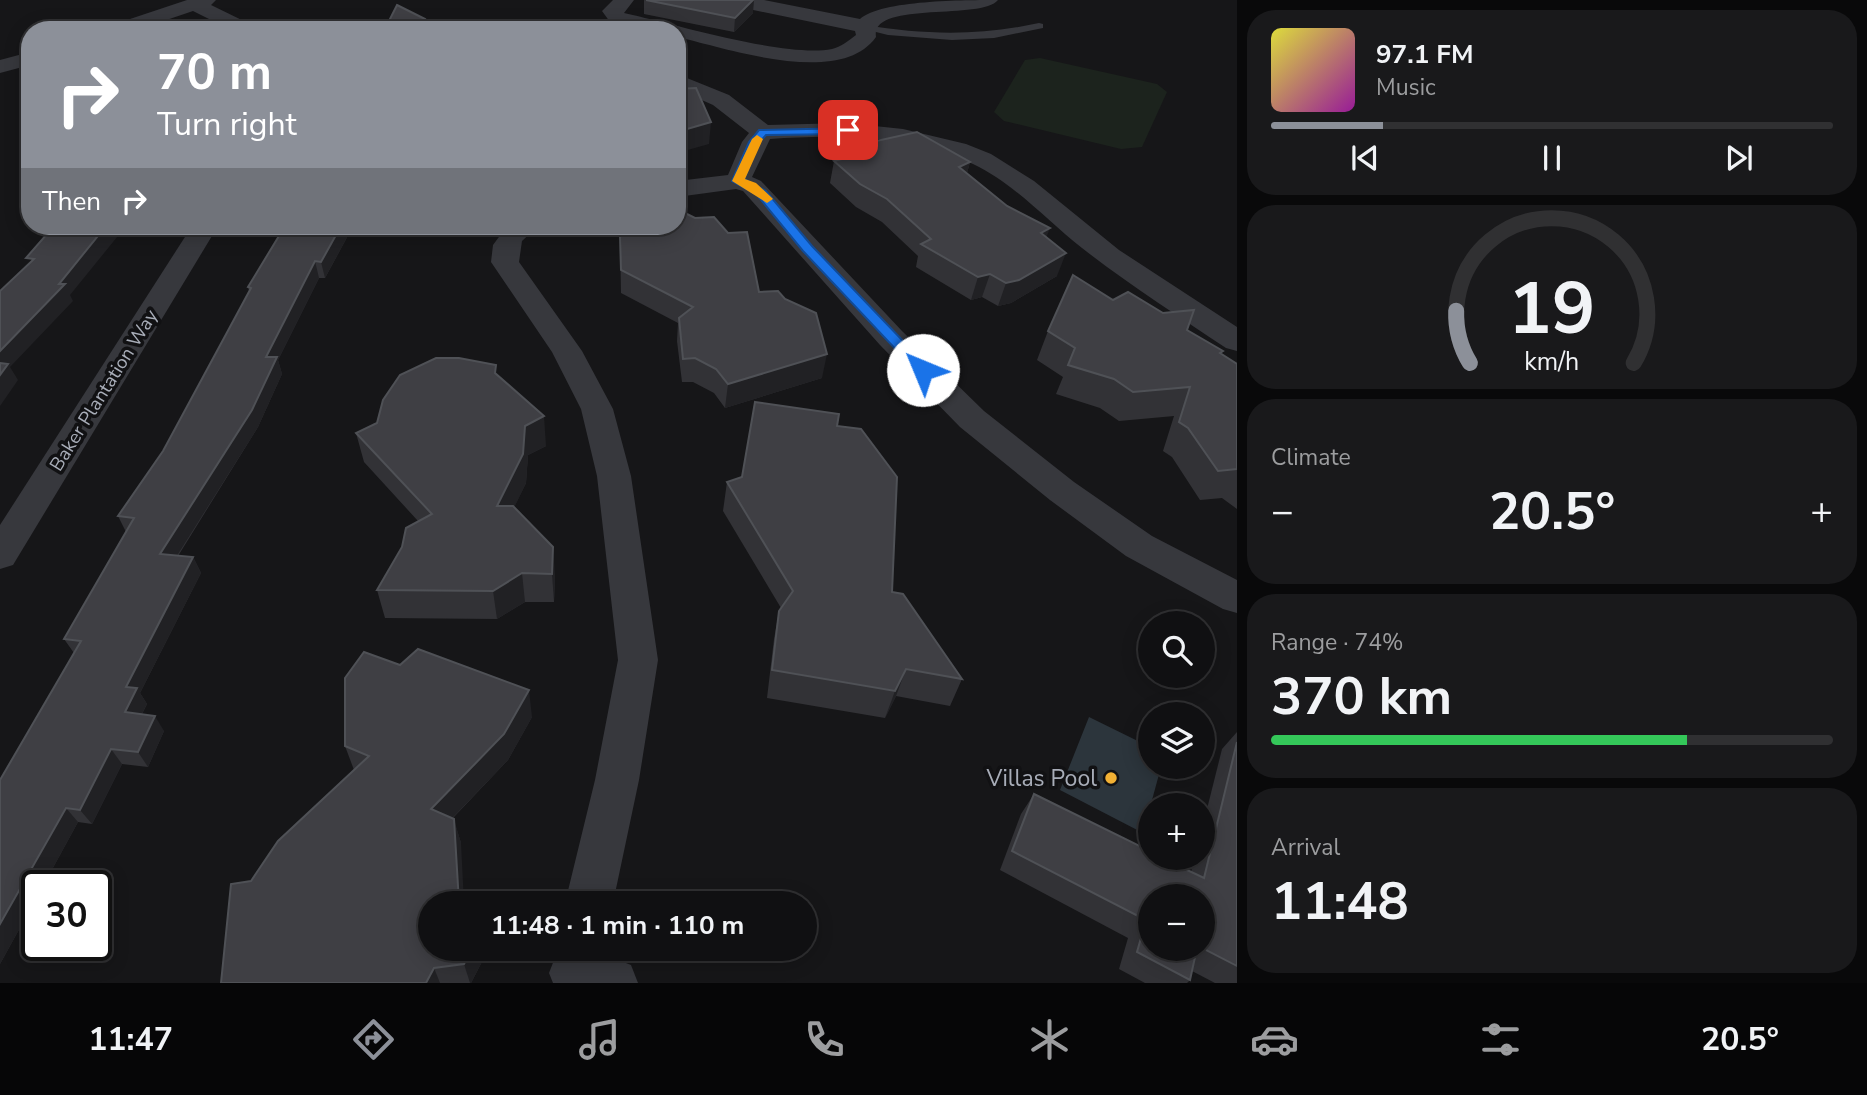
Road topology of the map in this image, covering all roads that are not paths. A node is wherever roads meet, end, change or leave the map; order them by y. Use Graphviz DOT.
graph roads {
  1 [pos="624,0"];
  2 [pos="734,0"];
  3 [pos="988,0"];
  4 [pos="200,2"];
  5 [pos="143,21"];
  6 [pos="232,21"];
  7 [pos="632,21"];
  8 [pos="1039,26"];
  9 [pos="865,29"];
  10 [pos="686,32"];
  11 [pos="21,61"];
  12 [pos="0,67"];
  13 [pos="686,85"];
  14 [pos="763,132"];
  15 [pos="738,181"];
  16 [pos="686,188"];
  17 [pos="199,235"];
  18 [pos="513,235"];
  19 [pos="1237,341"];
  20 [pos="0,555"];
  21 [pos="1237,598"];
  22 [pos="592,891"];
  1 -- 7 [label="street"];
  2 -- 9 [label="street"];
  3 -- 9 [label="street"];
  4 -- 5 [label="street"];
  4 -- 6 [label="street"];
  8 -- 9 [label="lane"];
  9 -- 10 [label="street"];
  11 -- 12 [label="street"];
  13 -- 14 [label="street"];
  14 -- 15 [label="street"];
  14 -- 19 [label="street"];
  15 -- 16 [label="street"];
  15 -- 21 [label="street"];
  17 -- 20 [label="street, Baker Plantation Way"];
  18 -- 22 [label="street"];
}
